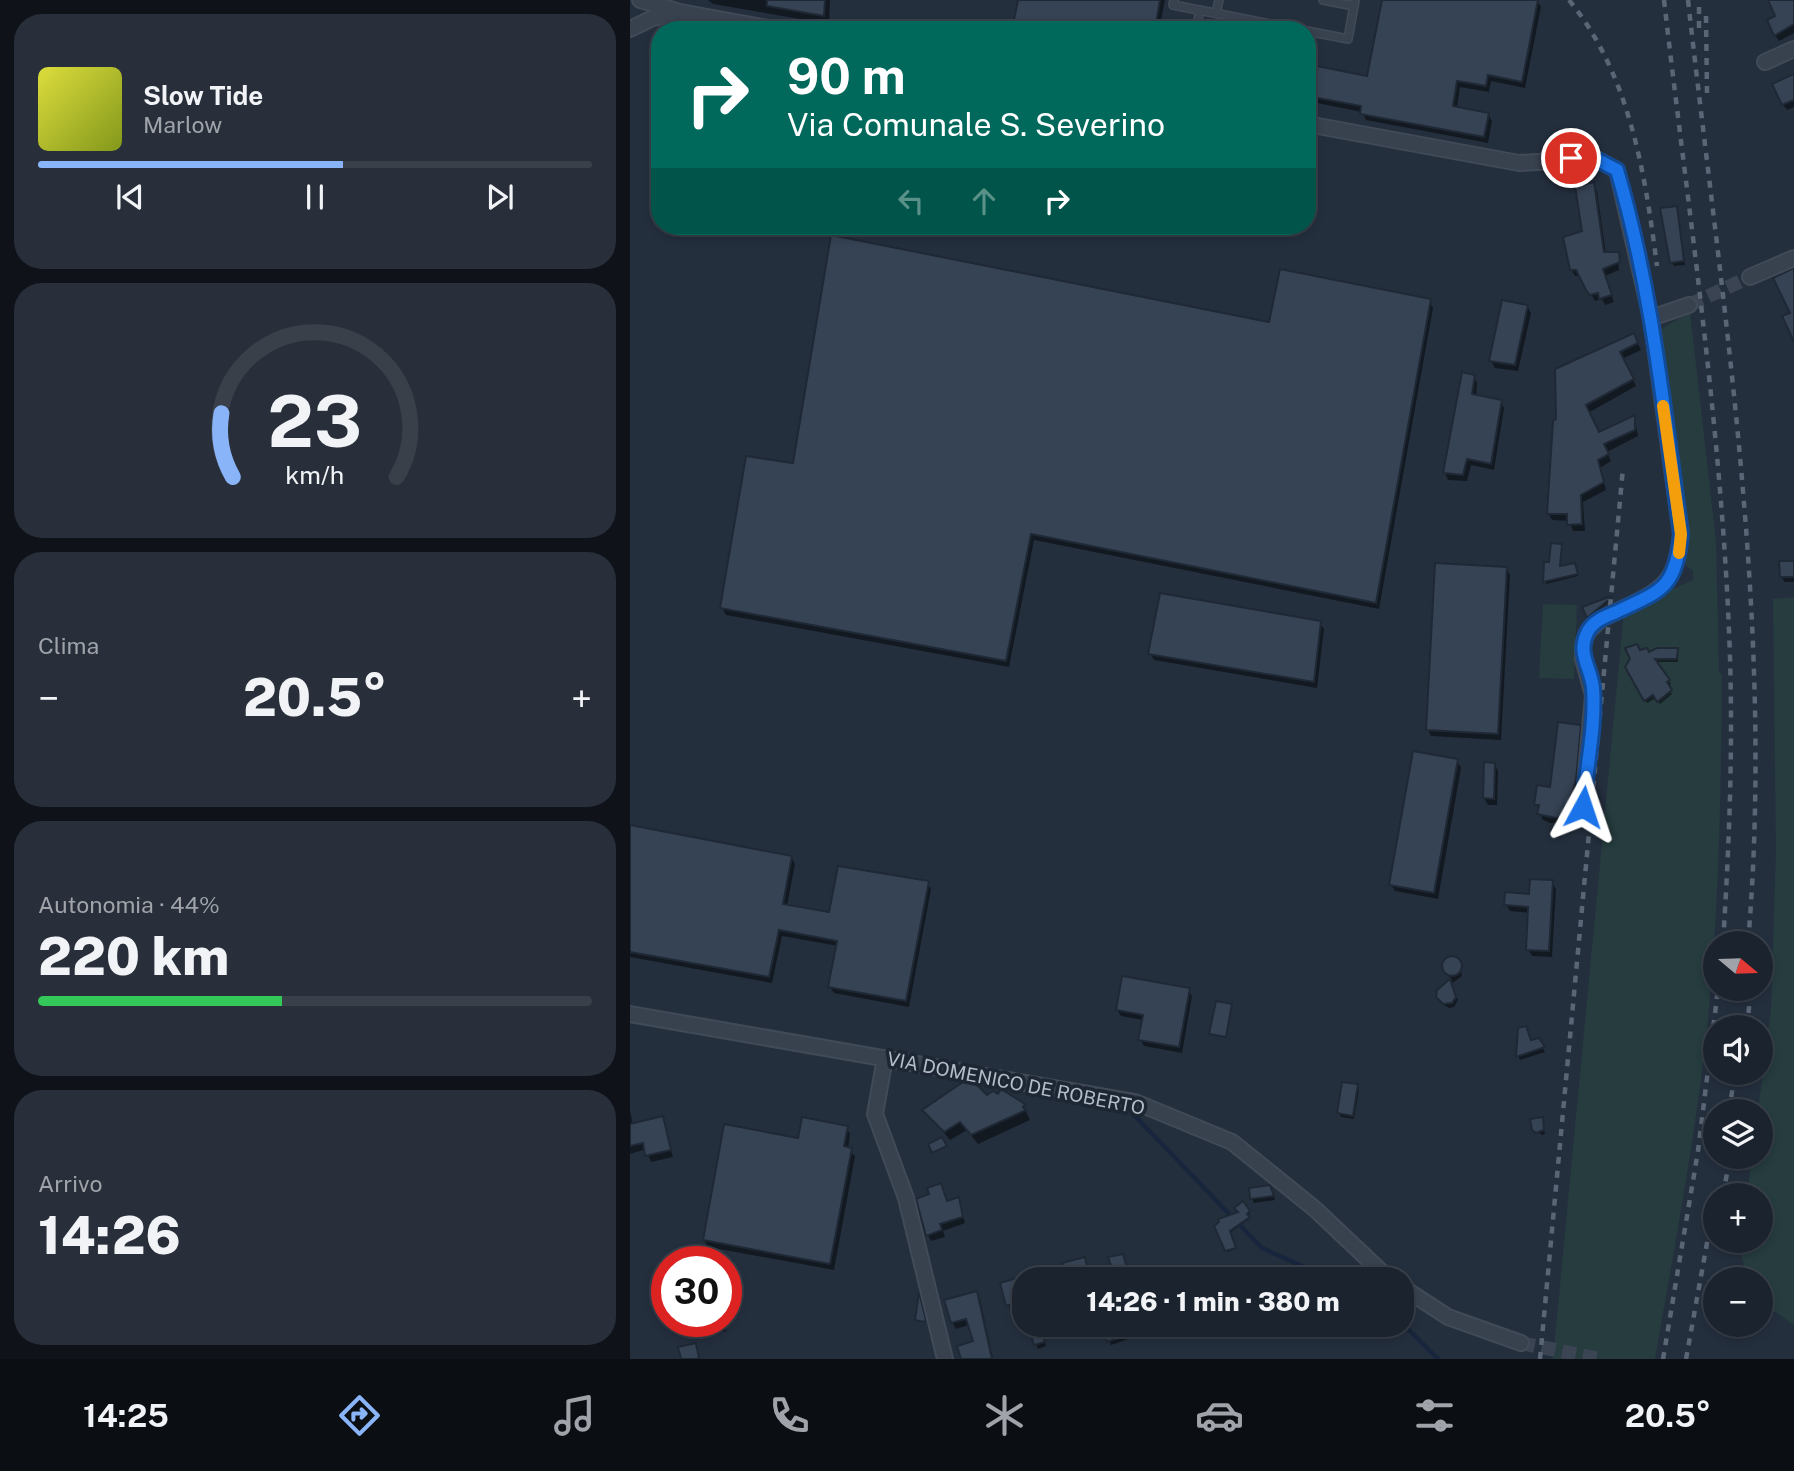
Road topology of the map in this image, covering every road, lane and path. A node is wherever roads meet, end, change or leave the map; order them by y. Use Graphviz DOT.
graph roads {
  1 [pos="640,0"];
  2 [pos="1174,0"];
  3 [pos="1219,0"];
  4 [pos="1323,0"];
  5 [pos="1354,3"];
  6 [pos="1200,10"];
  7 [pos="680,12"];
  8 [pos="1216,13"];
  9 [pos="730,21"];
  10 [pos="1198,21"];
  11 [pos="1256,21"];
  12 [pos="630,29"];
  13 [pos="1316,33"];
  14 [pos="1794,49"];
  15 [pos="1765,62"];
  16 [pos="1316,126"];
  17 [pos="1794,258"];
  18 [pos="1750,277"];
  19 [pos="1689,305"];
  20 [pos="1651,318"];
  21 [pos="1583,807"];
  22 [pos="630,1014"];
  23 [pos="885,1058"];
  24 [pos="1377,1267"];
  25 [pos="1414,1295"];
  26 [pos="1521,1343"];
  27 [pos="945,1359"];
  1 -- 7 [label="street"];
  2 -- 6 [label="lane"];
  3 -- 8 [label="lane"];
  4 -- 5 [label="lane"];
  5 -- 13 [label="lane"];
  6 -- 8 [label="lane"];
  6 -- 10 [label="lane"];
  7 -- 9 [label="street"];
  7 -- 12 [label="street"];
  8 -- 11 [label="lane"];
  14 -- 15 [label="street"];
  16 -- 20 [label="street"];
  17 -- 18 [label="street"];
  19 -- 20 [label="street"];
  20 -- 21 [label="street, bridge"];
  22 -- 23 [label="street, VIA DOMENICO DE ROBERTO"];
  23 -- 24 [label="street, VIA DOMENICO DE ROBERTO"];
  23 -- 27 [label="street"];
  25 -- 26 [label="street"];
}
